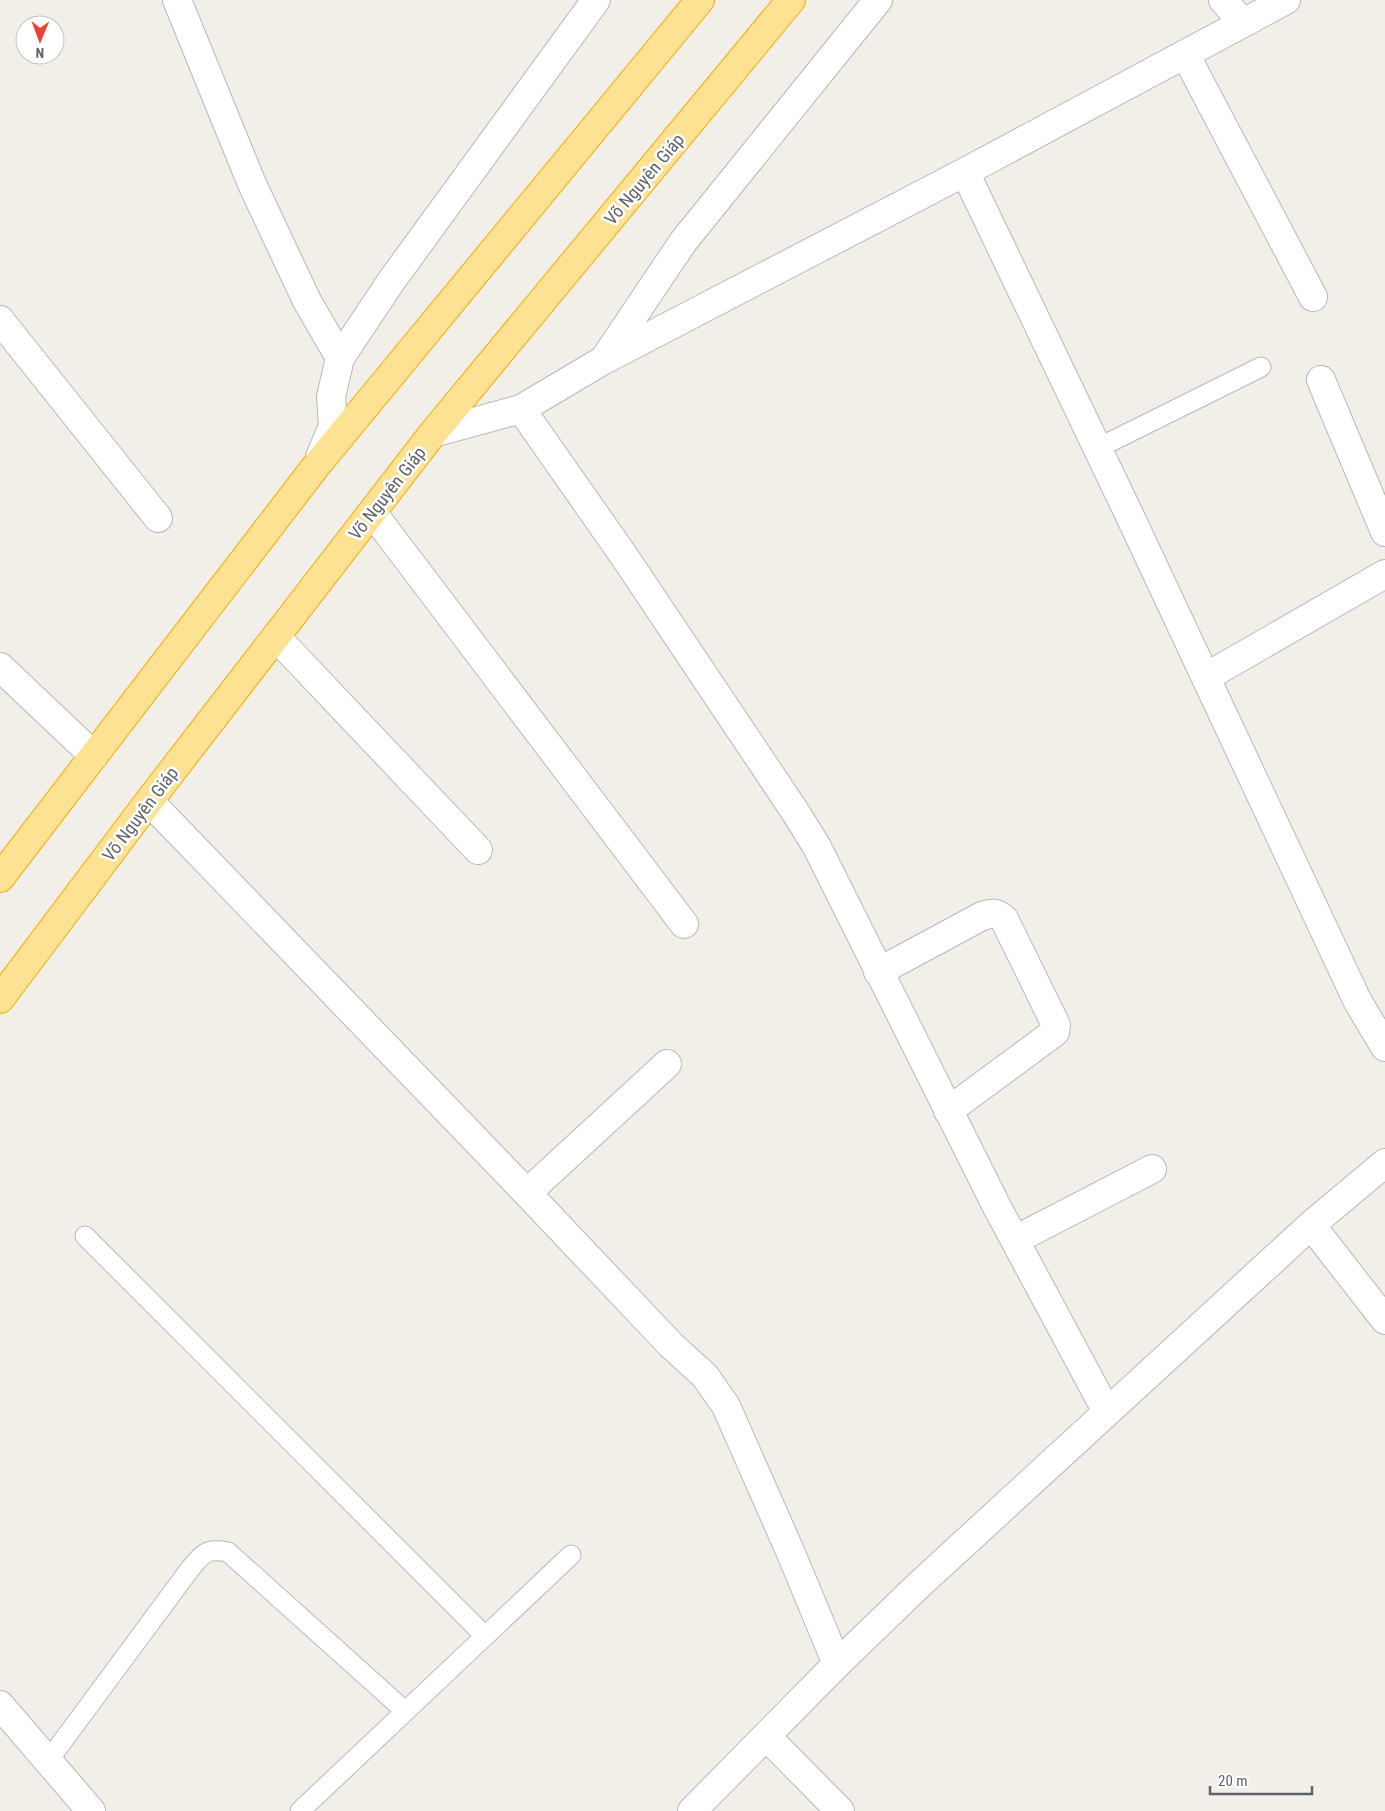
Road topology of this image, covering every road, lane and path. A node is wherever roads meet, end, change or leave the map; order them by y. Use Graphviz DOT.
graph roads {
  1 [pos="176,0"];
  2 [pos="596,0"];
  3 [pos="700,0"];
  4 [pos="791,0"];
  5 [pos="878,0"];
  6 [pos="1223,0"];
  7 [pos="1286,0"];
  8 [pos="1243,23"];
  9 [pos="1185,54"];
  10 [pos="965,172"];
  11 [pos="1313,297"];
  12 [pos="0,320"];
  13 [pos="340,358"];
  14 [pos="602,361"];
  15 [pos="1261,367"];
  16 [pos="1321,380"];
  17 [pos="521,409"];
  18 [pos="433,433"];
  19 [pos="1098,448"];
  20 [pos="316,466"];
  21 [pos="372,512"];
  22 [pos="158,518"];
  23 [pos="1385,532"];
  24 [pos="1385,574"];
  25 [pos="276,637"];
  26 [pos="0,667"];
  27 [pos="1206,677"];
  28 [pos="94,756"];
  29 [pos="149,801"];
  30 [pos="478,850"];
  31 [pos="0,878"];
  32 [pos="684,924"];
  33 [pos="878,972"];
  34 [pos="0,999"];
  35 [pos="1385,1047"];
  36 [pos="667,1064"];
  37 [pos="948,1111"];
  38 [pos="1385,1163"];
  39 [pos="1152,1169"];
  40 [pos="527,1193"];
  41 [pos="1310,1225"];
  42 [pos="85,1236"];
  43 [pos="1015,1240"];
  44 [pos="1385,1320"];
  45 [pos="1107,1412"];
  46 [pos="571,1555"];
  47 [pos="485,1636"];
  48 [pos="837,1664"];
  49 [pos="0,1705"];
  50 [pos="405,1711"];
  51 [pos="766,1736"];
  52 [pos="48,1761"];
  53 [pos="91,1811"];
  54 [pos="300,1811"];
  55 [pos="692,1811"];
  56 [pos="840,1811"];
  1 -- 13 [label="street"];
  2 -- 13 [label="street"];
  3 -- 20 [label="highway"];
  4 -- 18 [label="highway, Võ Nguyên Giáp"];
  5 -- 14 [label="street"];
  6 -- 8 [label="street"];
  7 -- 8 [label="street"];
  8 -- 9 [label="street"];
  9 -- 10 [label="street"];
  9 -- 11 [label="street"];
  10 -- 14 [label="street"];
  10 -- 19 [label="street"];
  12 -- 22 [label="street"];
  13 -- 20 [label="street"];
  14 -- 17 [label="street"];
  15 -- 19 [label="lane"];
  16 -- 23 [label="street"];
  17 -- 18 [label="street"];
  17 -- 33 [label="street"];
  18 -- 21 [label="highway, Võ Nguyên Giáp"];
  19 -- 27 [label="street"];
  20 -- 28 [label="highway"];
  21 -- 25 [label="highway, Võ Nguyên Giáp"];
  21 -- 32 [label="street"];
  24 -- 27 [label="street"];
  25 -- 29 [label="highway, Võ Nguyên Giáp"];
  25 -- 30 [label="street"];
  26 -- 28 [label="street"];
  27 -- 35 [label="street"];
  28 -- 31 [label="highway"];
  29 -- 34 [label="highway, Võ Nguyên Giáp"];
  29 -- 40 [label="street"];
  33 -- 37 [label="street"];
  33 -- 37 [label="street"];
  36 -- 40 [label="street"];
  37 -- 43 [label="street"];
  38 -- 41 [label="street"];
  39 -- 43 [label="street"];
  40 -- 48 [label="street"];
  41 -- 44 [label="street"];
  41 -- 45 [label="street"];
  42 -- 47 [label="lane"];
  43 -- 45 [label="street"];
  45 -- 48 [label="street"];
  46 -- 47 [label="lane"];
  47 -- 50 [label="lane"];
  48 -- 51 [label="street"];
  49 -- 52 [label="street"];
  50 -- 52 [label="lane"];
  50 -- 54 [label="lane"];
  51 -- 55 [label="street"];
  51 -- 56 [label="street"];
  52 -- 53 [label="street"];
}
